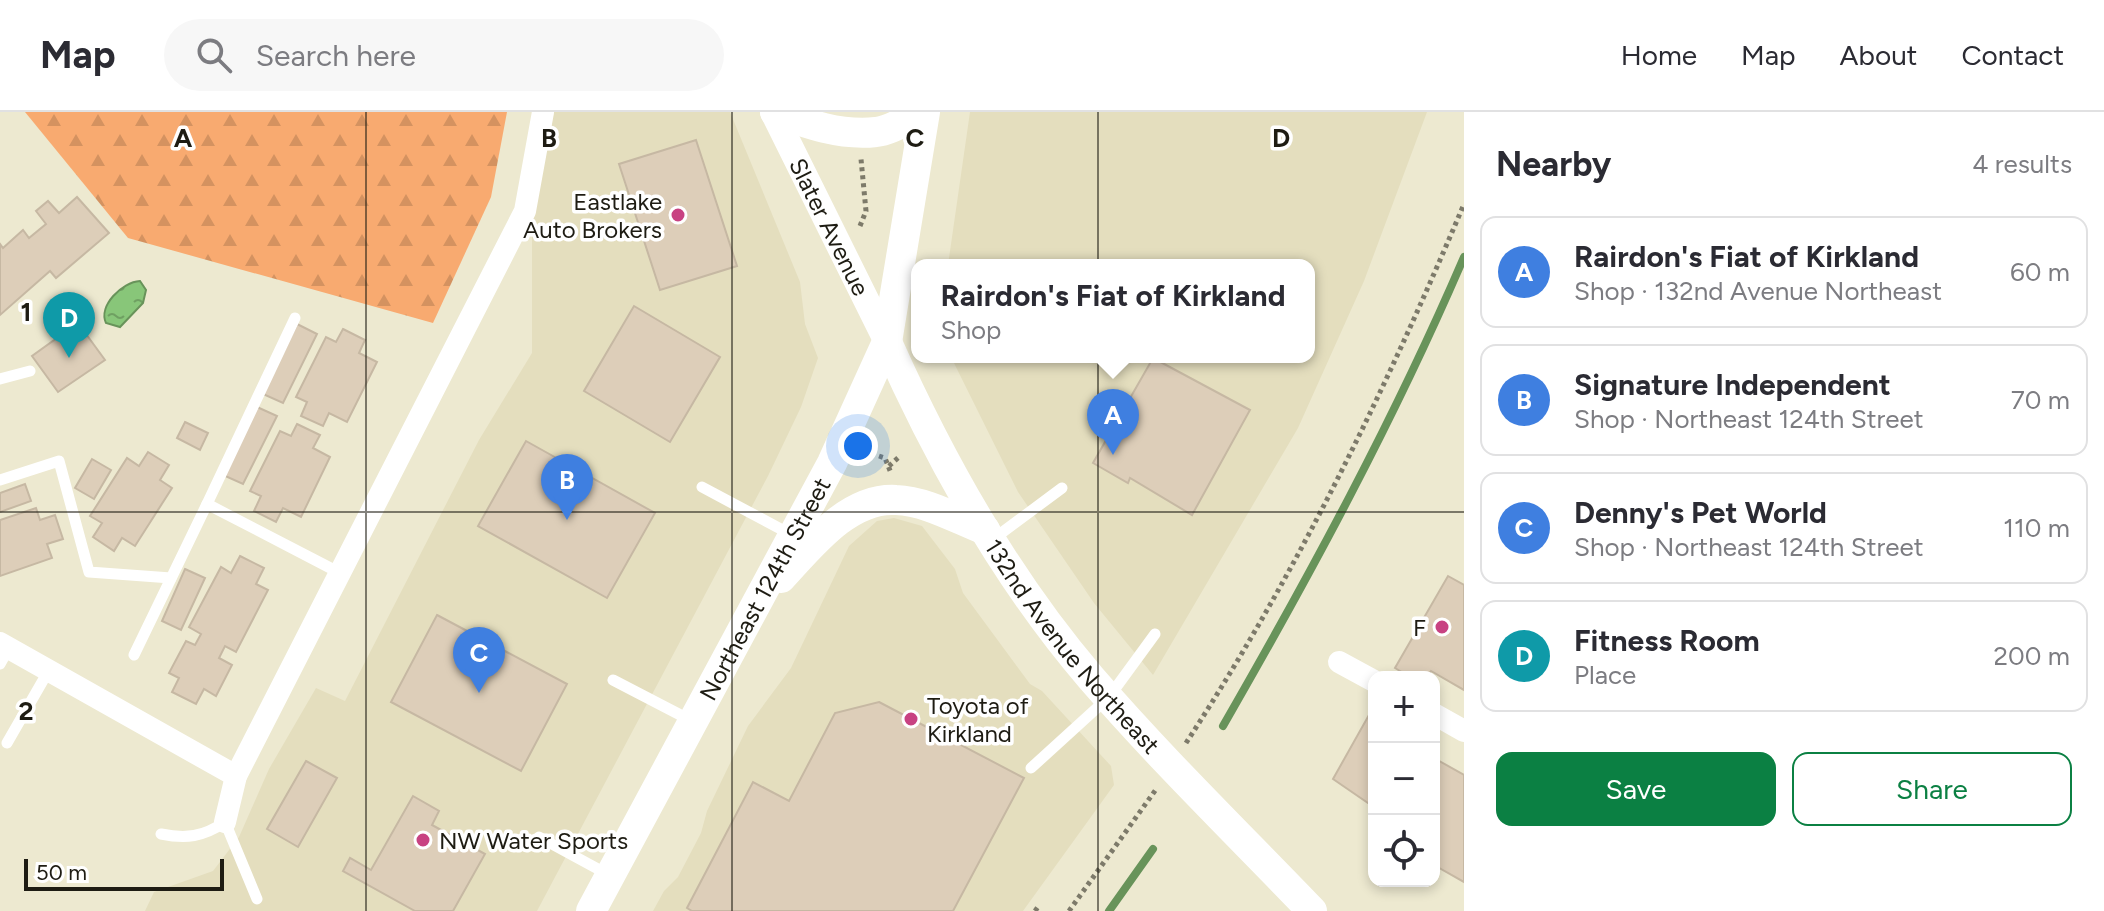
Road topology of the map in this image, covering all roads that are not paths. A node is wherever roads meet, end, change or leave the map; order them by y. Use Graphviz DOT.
graph roads {
  1 [pos="543,112"];
  2 [pos="774,112"];
  3 [pos="924,112"];
  4 [pos="295,318"];
  5 [pos="887,342"];
  6 [pos="30,371"];
  7 [pos="0,379"];
  8 [pos="0,480"];
  9 [pos="702,487"];
  10 [pos="1062,488"];
  11 [pos="207,504"];
  12 [pos="988,535"];
  13 [pos="793,536"];
  14 [pos="340,573"];
  15 [pos="171,578"];
  16 [pos="753,610"];
  17 [pos="1155,634"];
  18 [pos="3,652"];
  19 [pos="134,655"];
  20 [pos="1339,662"];
  21 [pos="49,670"];
  22 [pos="1368,678"];
  23 [pos="613,680"];
  24 [pos="1109,697"];
  25 [pos="1440,717"];
  26 [pos="693,721"];
  27 [pos="1464,731"];
  28 [pos="7,743"];
  29 [pos="1031,768"];
  30 [pos="236,776"];
  31 [pos="225,822"];
  32 [pos="161,834"];
  33 [pos="539,837"];
  34 [pos="610,876"];
  35 [pos="257,899"];
  36 [pos="1308,910"];
  37 [pos="591,911"];
  1 -- 14 [label="street"];
  2 -- 3 [label="main road"];
  2 -- 5 [label="street, Slater Avenue"];
  3 -- 5 [label="main road, Northeast 124th Street"];
  4 -- 11 [label="lane"];
  5 -- 12 [label="main road, 132nd Avenue Northeast"];
  5 -- 13 [label="main road, Northeast 124th Street"];
  6 -- 7 [label="lane"];
  8 -- 15 [label="lane"];
  9 -- 13 [label="lane"];
  10 -- 12 [label="lane"];
  11 -- 14 [label="lane"];
  11 -- 15 [label="lane"];
  12 -- 16 [label="main road"];
  12 -- 24 [label="main road, 132nd Avenue Northeast"];
  13 -- 16 [label="main road, Northeast 124th Street"];
  14 -- 30 [label="street"];
  15 -- 19 [label="lane"];
  16 -- 26 [label="main road, Northeast 124th Street"];
  17 -- 24 [label="lane"];
  18 -- 21 [label="street"];
  20 -- 22 [label="street"];
  21 -- 28 [label="lane"];
  21 -- 30 [label="street"];
  23 -- 26 [label="lane"];
  24 -- 29 [label="lane"];
  24 -- 36 [label="main road, 132nd Avenue Northeast"];
  25 -- 27 [label="street"];
  26 -- 34 [label="main road, Northeast 124th Street"];
  30 -- 31 [label="street"];
  31 -- 32 [label="lane"];
  31 -- 35 [label="lane"];
  33 -- 34 [label="lane"];
  34 -- 37 [label="main road, Northeast 124th Street"];
}
